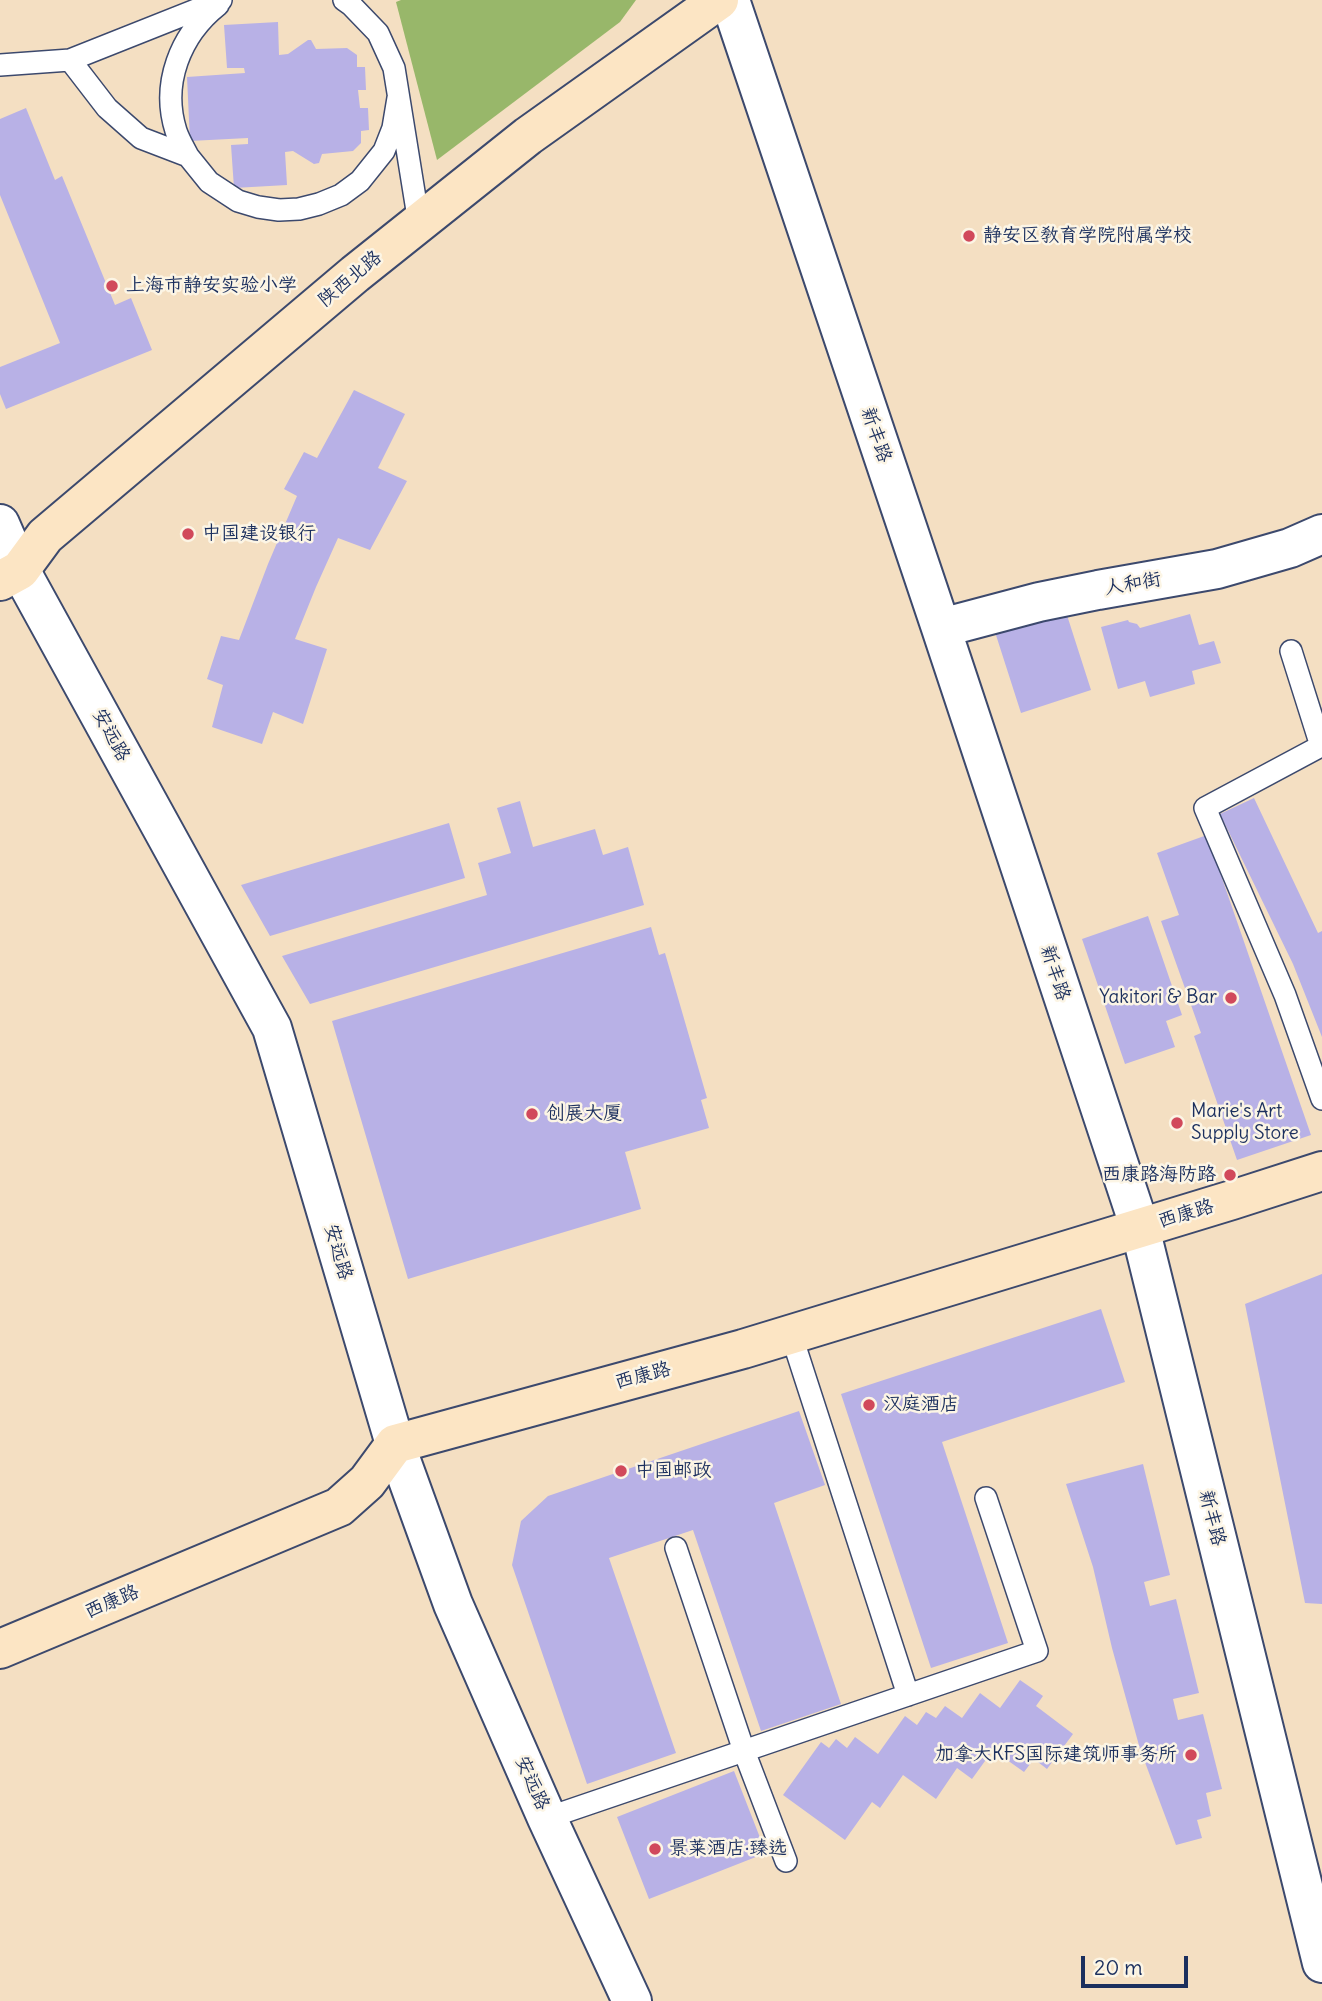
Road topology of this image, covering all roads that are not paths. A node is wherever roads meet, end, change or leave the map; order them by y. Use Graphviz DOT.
graph roads {
  1 [pos="223,0"];
  2 [pos="344,0"];
  3 [pos="719,0"];
  4 [pos="730,0"];
  5 [pos="69,60"];
  6 [pos="0,65"];
  7 [pos="398,98"];
  8 [pos="406,148"];
  9 [pos="384,151"];
  10 [pos="188,156"];
  11 [pos="419,223"];
  12 [pos="0,523"];
  13 [pos="1322,534"];
  14 [pos="10,575"];
  15 [pos="941,628"];
  16 [pos="1291,651"];
  17 [pos="1322,1099"];
  18 [pos="1322,1171"];
  19 [pos="1140,1228"];
  20 [pos="791,1334"];
  21 [pos="395,1444"];
  22 [pos="986,1498"];
  23 [pos="676,1548"];
  24 [pos="0,1649"];
  25 [pos="908,1695"];
  26 [pos="744,1751"];
  27 [pos="547,1818"];
  28 [pos="786,1861"];
  29 [pos="1322,1963"];
  30 [pos="632,2001"];
  1 -- 5 [label="lane"];
  1 -- 10 [label="lane"];
  2 -- 7 [label="lane"];
  3 -- 11 [label="street, 陕西北路"];
  4 -- 15 [label="street, 新丰路"];
  5 -- 6 [label="lane"];
  5 -- 10 [label="lane"];
  7 -- 8 [label="lane"];
  7 -- 9 [label="lane"];
  8 -- 9 [label="lane"];
  8 -- 11 [label="lane"];
  9 -- 10 [label="lane"];
  11 -- 14 [label="street, 陕西北路"];
  12 -- 14 [label="street, 安远路"];
  13 -- 15 [label="street, 人和街"];
  14 -- 21 [label="street, 安远路"];
  15 -- 19 [label="street, 新丰路"];
  16 -- 17 [label="lane"];
  18 -- 19 [label="street, 西康路"];
  19 -- 20 [label="street, 西康路"];
  19 -- 29 [label="street, 新丰路"];
  20 -- 21 [label="street, 西康路"];
  20 -- 25 [label="lane"];
  21 -- 24 [label="street, 西康路"];
  21 -- 27 [label="street, 安远路"];
  22 -- 25 [label="lane"];
  23 -- 26 [label="lane"];
  25 -- 26 [label="lane"];
  26 -- 27 [label="lane"];
  26 -- 28 [label="lane"];
  27 -- 30 [label="street, 安远路"];
}
